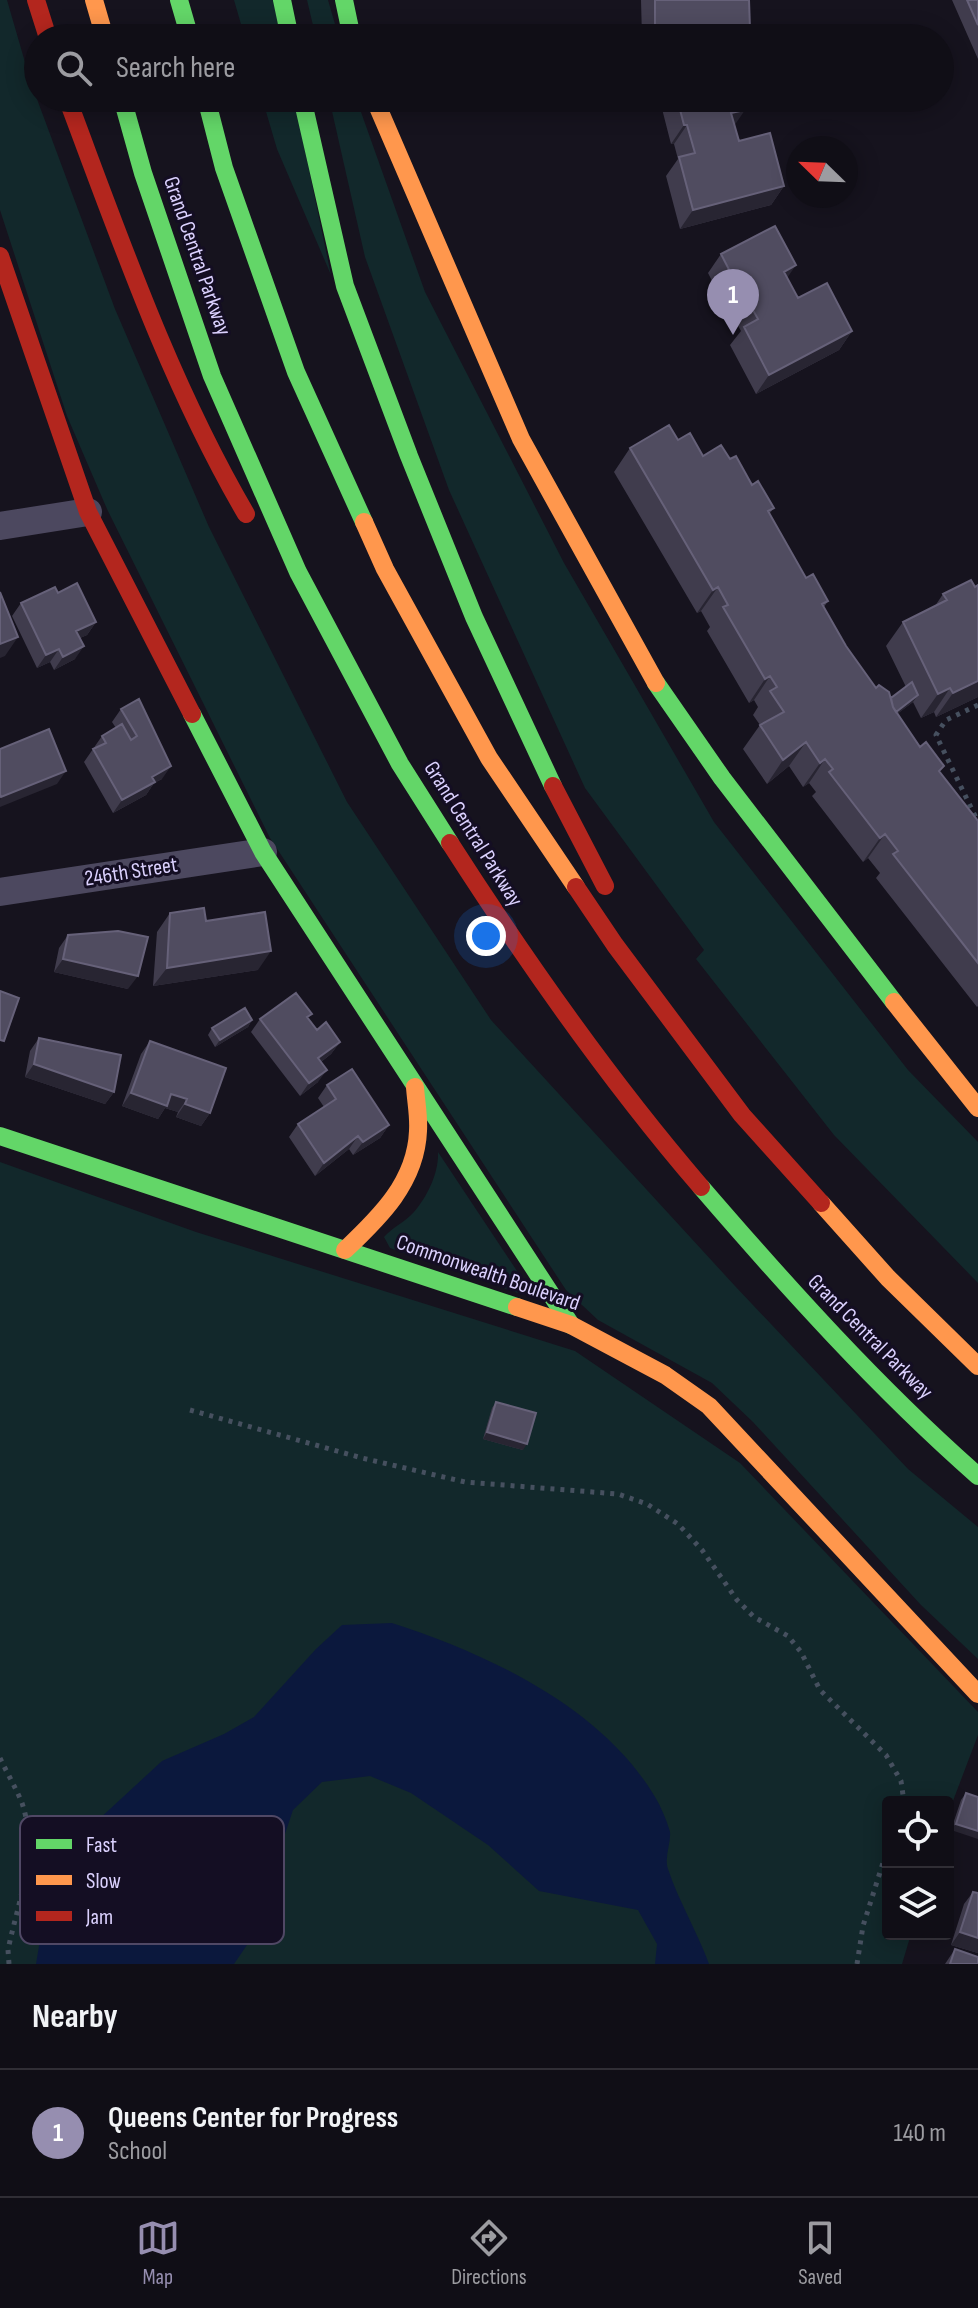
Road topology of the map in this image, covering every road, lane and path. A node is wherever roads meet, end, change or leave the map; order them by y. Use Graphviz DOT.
graph roads {
  1 [pos="36,0"];
  2 [pos="94,0"];
  3 [pos="179,0"];
  4 [pos="282,0"];
  5 [pos="344,0"];
  6 [pos="44,24"];
  7 [pos="101,24"];
  8 [pos="186,24"];
  9 [pos="287,24"];
  10 [pos="349,24"];
  11 [pos="72,112"];
  12 [pos="126,112"];
  13 [pos="210,112"];
  14 [pos="305,112"];
  15 [pos="380,112"];
  16 [pos="0,256"];
  17 [pos="88,512"];
  18 [pos="0,526"];
  19 [pos="254,528"];
  20 [pos="277,569"];
  21 [pos="978,705"];
  22 [pos="400,764"];
  23 [pos="978,822"];
  24 [pos="263,852"];
  25 [pos="0,892"];
  26 [pos="612,900"];
  27 [pos="626,928"];
  28 [pos="415,1084"];
  29 [pos="978,1108"];
  30 [pos="742,1115"];
  31 [pos="0,1136"];
  32 [pos="345,1250"];
  33 [pos="571,1325"];
  34 [pos="978,1366"];
  35 [pos="190,1410"];
  36 [pos="978,1476"];
  37 [pos="978,1694"];
  38 [pos="0,1758"];
  39 [pos="903,1796"];
  40 [pos="25,1816"];
  41 [pos="882,1866"];
  42 [pos="20,1899"];
  43 [pos="9,1964"];
  44 [pos="857,1964"];
  1 -- 6 [label="main road"];
  2 -- 7 [label="main road"];
  3 -- 8 [label="main road"];
  4 -- 9 [label="main road"];
  5 -- 10 [label="main road"];
  11 -- 19 [label="main road"];
  12 -- 22 [label="main road, Grand Central Parkway"];
  13 -- 30 [label="main road"];
  14 -- 26 [label="main road"];
  15 -- 29 [label="main road"];
  16 -- 17 [label="main road"];
  17 -- 18 [label="street"];
  17 -- 24 [label="main road"];
  20 -- 22 [label="main road"];
  21 -- 23 [label="path"];
  22 -- 36 [label="main road, Grand Central Parkway"];
  24 -- 25 [label="street, 246th Street"];
  24 -- 28 [label="main road"];
  27 -- 30 [label="main road"];
  28 -- 32 [label="main road"];
  28 -- 33 [label="main road"];
  30 -- 34 [label="main road"];
  31 -- 32 [label="main road, Commonwealth Boulevard"];
  32 -- 33 [label="main road, Commonwealth Boulevard"];
  33 -- 37 [label="main road, Commonwealth Boulevard"];
  35 -- 39 [label="path"];
  38 -- 40 [label="path"];
  41 -- 44 [label="path"];
  42 -- 43 [label="path"];
}
